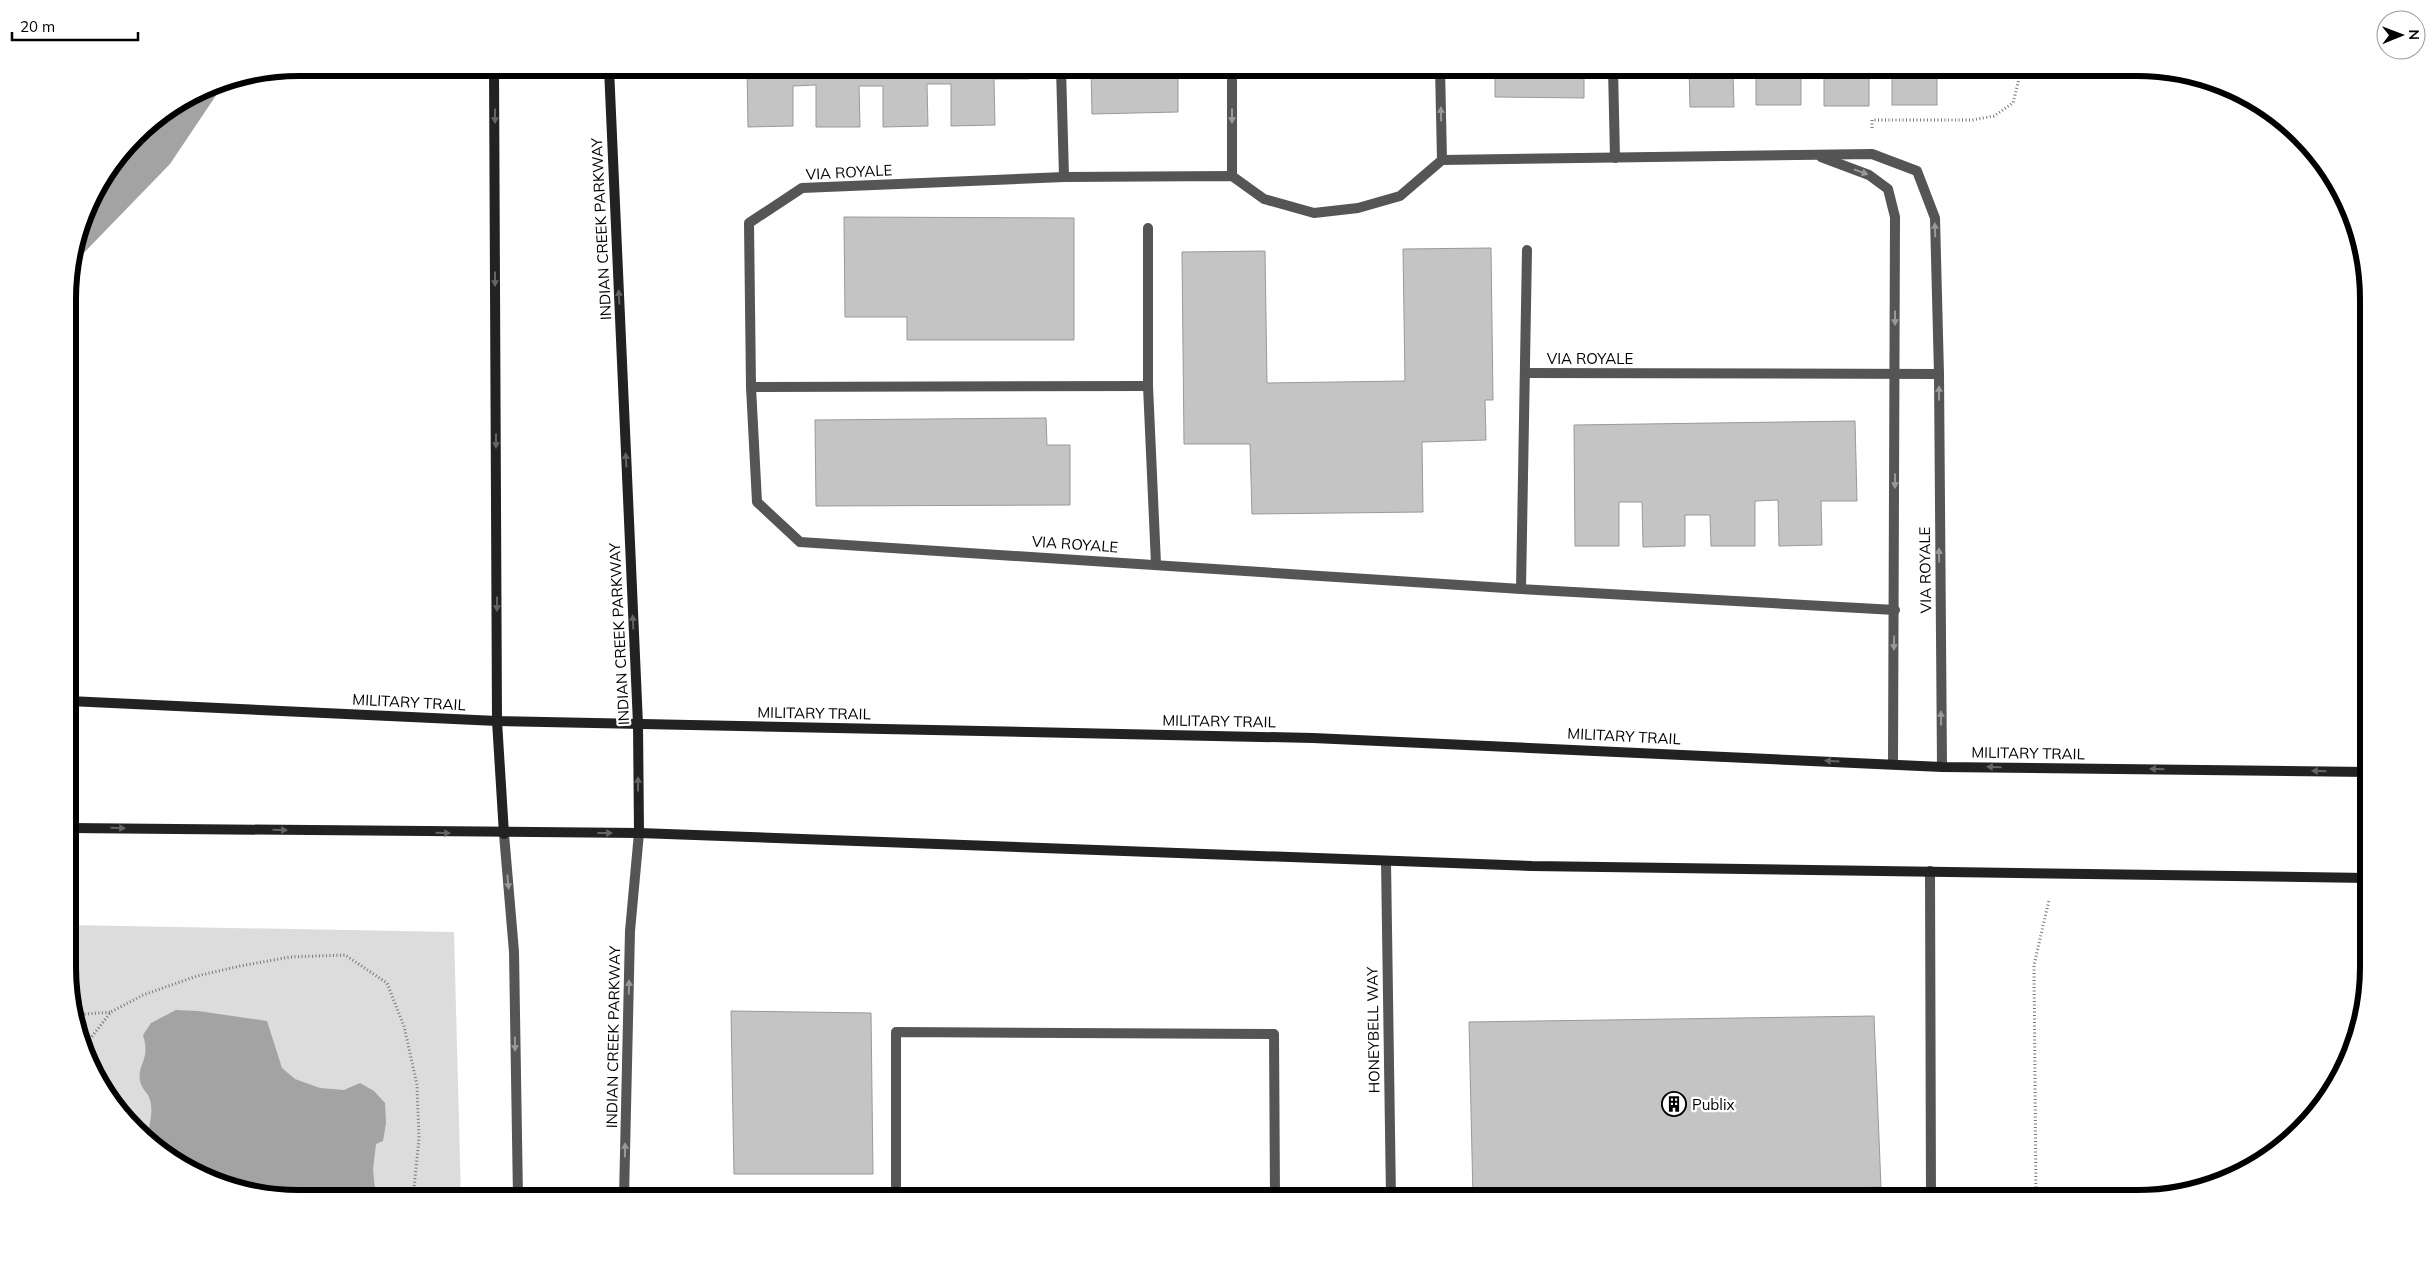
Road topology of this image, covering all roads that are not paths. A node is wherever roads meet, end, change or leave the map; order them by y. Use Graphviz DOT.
graph roads {
  1 [pos="494,76"];
  2 [pos="609,76"];
  3 [pos="1060,76"];
  4 [pos="1232,76"];
  5 [pos="1440,76"];
  6 [pos="1613,76"];
  7 [pos="1815,155"];
  8 [pos="1615,158"];
  9 [pos="1442,160"];
  10 [pos="1232,176"];
  11 [pos="1064,177"];
  12 [pos="1148,228"];
  13 [pos="1527,250"];
  14 [pos="1526,373"];
  15 [pos="1895,373"];
  16 [pos="1939,374"];
  17 [pos="1148,386"];
  18 [pos="750,387"];
  19 [pos="1156,564"];
  20 [pos="1521,589"];
  21 [pos="1895,610"];
  22 [pos="76,700"];
  23 [pos="497,721"];
  24 [pos="638,724"];
  25 [pos="1893,764"];
  26 [pos="1942,767"];
  27 [pos="2360,772"];
  28 [pos="76,828"];
  29 [pos="638,833"];
  30 [pos="504,834"];
  31 [pos="1386,861"];
  32 [pos="1930,871"];
  33 [pos="2360,878"];
  34 [pos="518,1190"];
  35 [pos="624,1190"];
  36 [pos="896,1190"];
  37 [pos="1275,1190"];
  38 [pos="1391,1190"];
  39 [pos="1931,1190"];
  1 -- 23 [label="main road, one-way"];
  24 -- 2 [label="main road, INDIAN CREEK PARKWAY, one-way"];
  3 -- 11 [label="street"];
  4 -- 10 [label="street, one-way"];
  9 -- 5 [label="street, one-way"];
  6 -- 8 [label="street"];
  7 -- 8 [label="street, VIA ROYALE"];
  7 -- 15 [label="street, VIA ROYALE, one-way"];
  16 -- 7 [label="street, VIA ROYALE, one-way"];
  8 -- 9 [label="street, VIA ROYALE"];
  9 -- 10 [label="street"];
  10 -- 11 [label="street, VIA ROYALE"];
  11 -- 18 [label="street, VIA ROYALE"];
  12 -- 17 [label="street"];
  13 -- 14 [label="street, VIA ROYALE"];
  14 -- 15 [label="street, VIA ROYALE"];
  14 -- 20 [label="street, VIA ROYALE"];
  15 -- 16 [label="street, VIA ROYALE"];
  15 -- 21 [label="street, VIA ROYALE, one-way"];
  26 -- 16 [label="street, VIA ROYALE, one-way"];
  17 -- 18 [label="street"];
  17 -- 19 [label="street"];
  18 -- 19 [label="street, VIA ROYALE"];
  19 -- 20 [label="street, VIA ROYALE"];
  20 -- 21 [label="street, VIA ROYALE"];
  21 -- 25 [label="street, VIA ROYALE, one-way"];
  22 -- 23 [label="main road, MILITARY TRAIL"];
  23 -- 24 [label="main road, MILITARY TRAIL"];
  23 -- 30 [label="main road"];
  25 -- 24 [label="main road, MILITARY TRAIL, one-way"];
  29 -- 24 [label="main road, INDIAN CREEK PARKWAY, one-way"];
  25 -- 26 [label="main road, MILITARY TRAIL"];
  27 -- 26 [label="main road, MILITARY TRAIL, one-way"];
  28 -- 30 [label="main road, one-way"];
  30 -- 29 [label="main road, one-way"];
  29 -- 31 [label="main road"];
  35 -- 29 [label="street, INDIAN CREEK PARKWAY, one-way"];
  30 -- 34 [label="street, one-way"];
  31 -- 32 [label="main road"];
  31 -- 38 [label="street, HONEYBELL WAY"];
  32 -- 33 [label="main road"];
  32 -- 39 [label="street"];
  36 -- 37 [label="street"];
}
